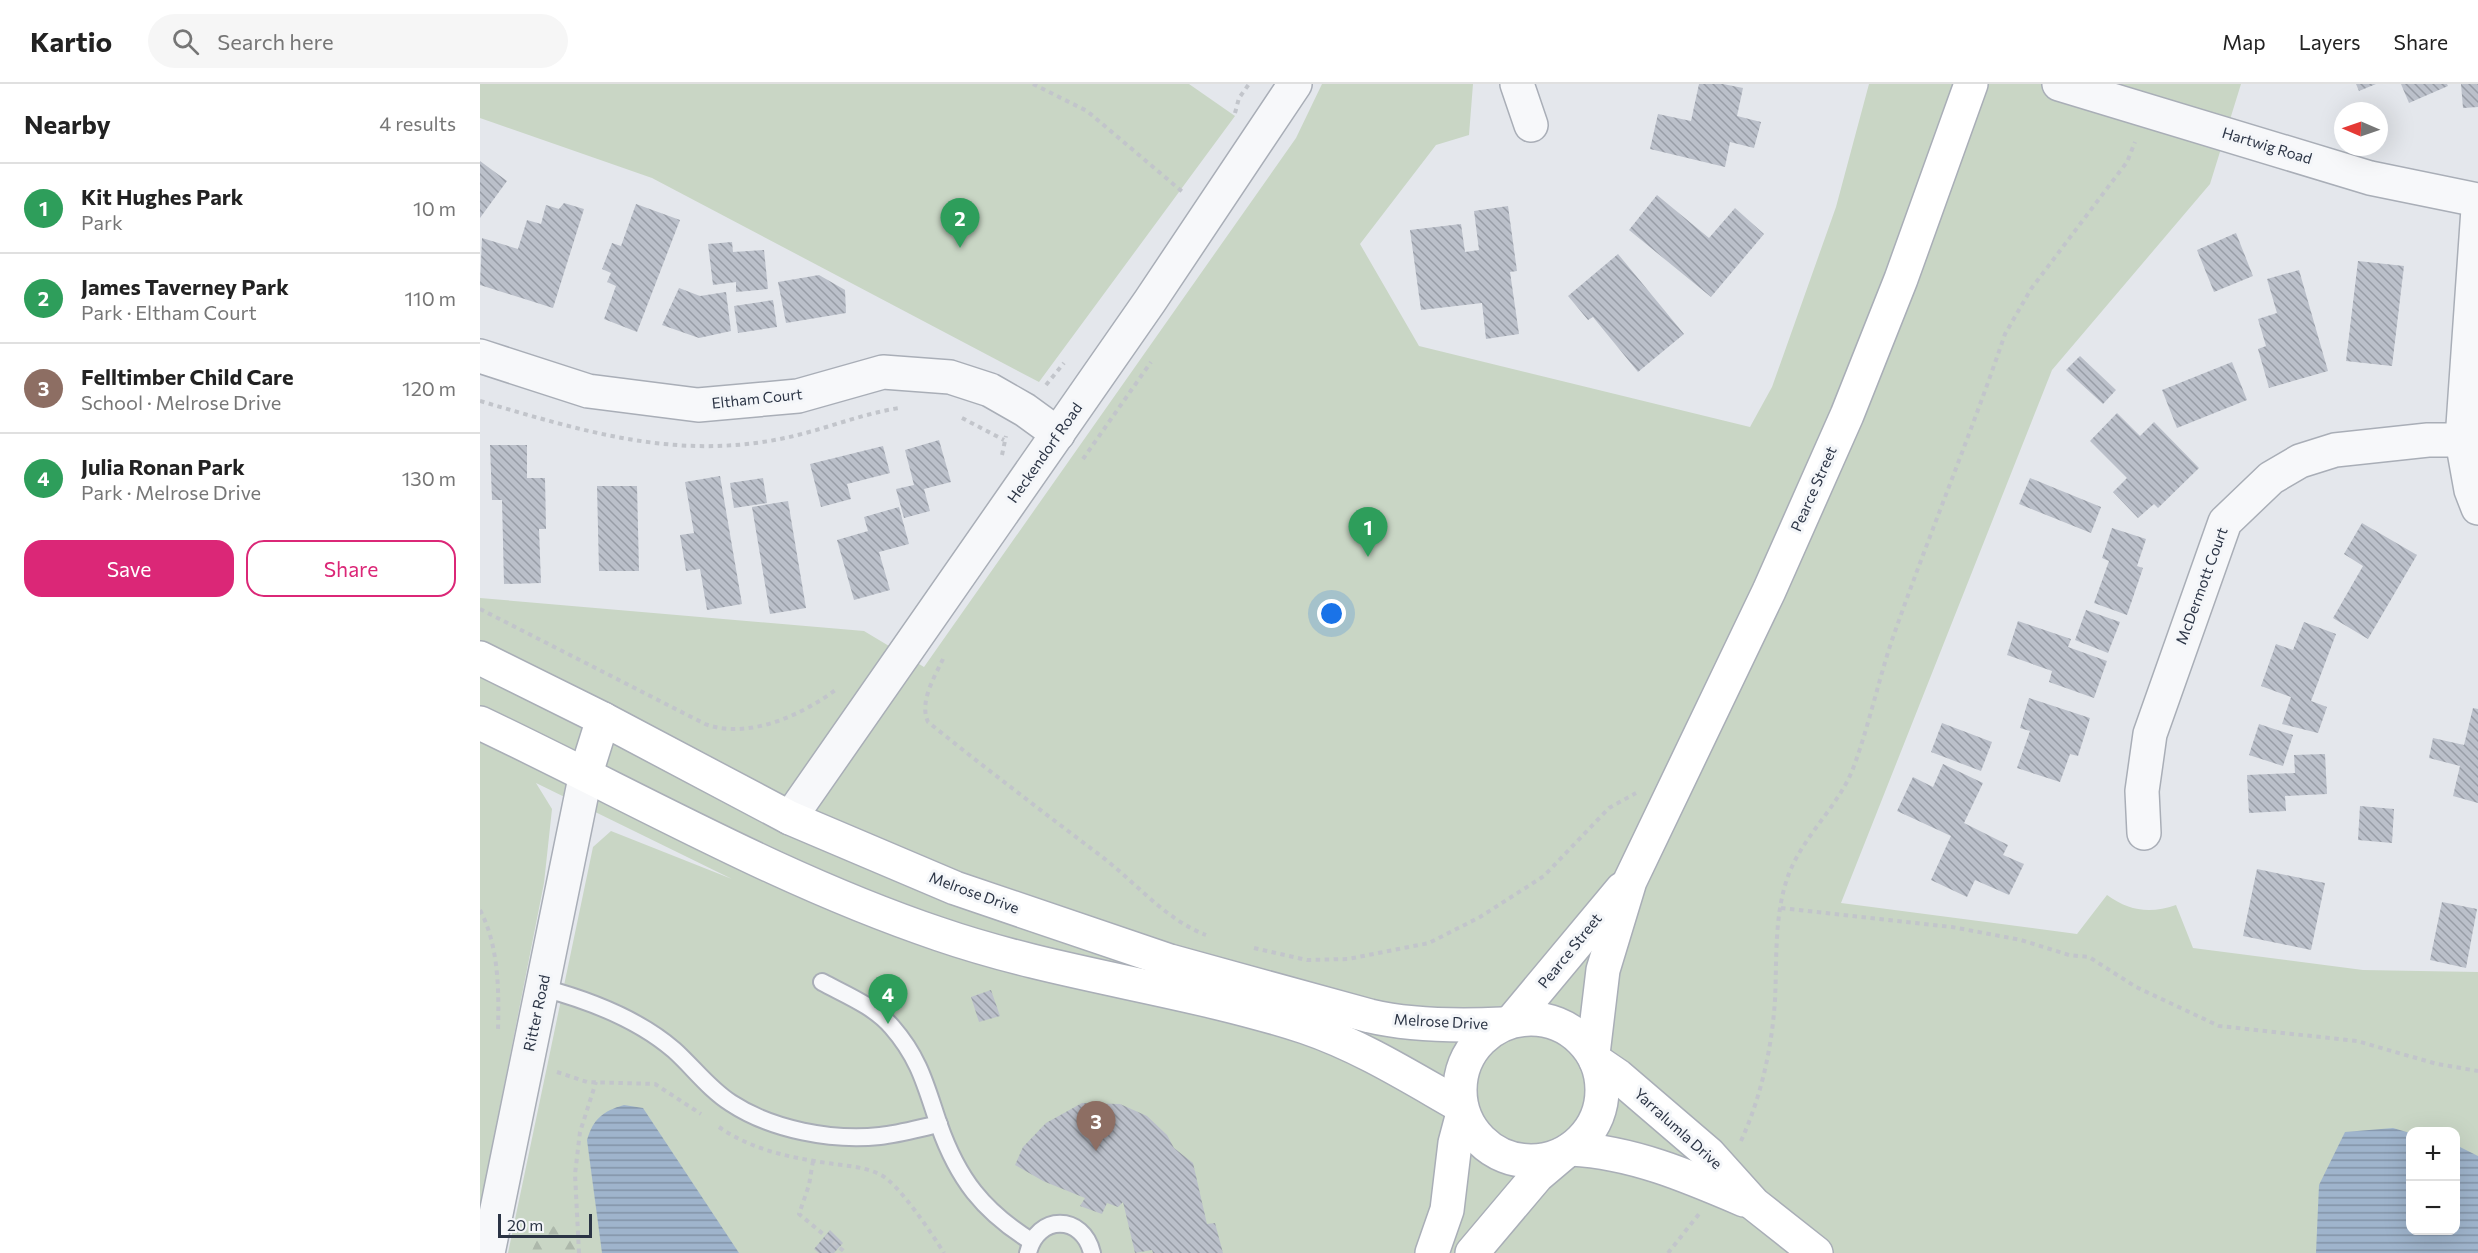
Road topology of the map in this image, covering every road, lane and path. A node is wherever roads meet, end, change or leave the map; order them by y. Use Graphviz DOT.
graph roads {
  1 [pos="1517,84"];
  2 [pos="1971,84"];
  3 [pos="2059,84"];
  4 [pos="1284,88"];
  5 [pos="2141,107"];
  6 [pos="1531,125"];
  7 [pos="2478,200"];
  8 [pos="2478,209"];
  9 [pos="480,356"];
  10 [pos="1069,360"];
  11 [pos="1025,410"];
  12 [pos="1058,434"];
  13 [pos="2462,440"];
  14 [pos="1002,457"];
  15 [pos="2478,508"];
  16 [pos="480,609"];
  17 [pos="480,658"];
  18 [pos="844,682"];
  19 [pos="603,719"];
  20 [pos="480,723"];
  21 [pos="586,773"];
  22 [pos="1637,792"];
  23 [pos="790,818"];
  24 [pos="2144,833"];
  25 [pos="1102,856"];
  26 [pos="766,865"];
  27 [pos="1630,881"];
  28 [pos="1781,908"];
  29 [pos="480,910"];
  30 [pos="1208,935"];
  31 [pos="1252,947"];
  32 [pos="822,982"];
  33 [pos="543,988"];
  34 [pos="1507,1022"];
  35 [pos="1594,1057"];
  36 [pos="527,1062"];
  37 [pos="2478,1071"];
  38 [pos="596,1082"];
  39 [pos="1462,1109"];
  40 [pos="703,1115"];
  41 [pos="712,1122"];
  42 [pos="939,1124"];
  43 [pos="1740,1144"];
  44 [pos="1567,1152"];
  45 [pos="813,1161"];
  46 [pos="1754,1204"];
  47 [pos="1699,1214"];
  48 [pos="1029,1247"];
  49 [pos="488,1253"];
  50 [pos="579,1253"];
  51 [pos="846,1253"];
  52 [pos="944,1253"];
  53 [pos="1092,1253"];
  54 [pos="1432,1253"];
  55 [pos="1472,1253"];
  56 [pos="1668,1253"];
  57 [pos="1816,1253"];
  1 -- 6 [label="street"];
  2 -- 27 [label="main road, Pearce Street"];
  3 -- 5 [label="street, Hartwig Road"];
  4 -- 12 [label="street, Heckendorf Road"];
  5 -- 7 [label="street, Hartwig Road"];
  5 -- 28 [label="path"];
  8 -- 13 [label="street"];
  9 -- 11 [label="street, Eltham Court"];
  10 -- 11 [label="path"];
  11 -- 12 [label="street, Eltham Court"];
  11 -- 14 [label="path"];
  12 -- 23 [label="street, Heckendorf Road"];
  13 -- 15 [label="street"];
  13 -- 24 [label="street, McDermott Court"];
  16 -- 18 [label="path"];
  17 -- 19 [label="main road, Melrose Drive"];
  19 -- 21 [label="main road"];
  19 -- 23 [label="main road, Melrose Drive"];
  20 -- 21 [label="main road"];
  21 -- 26 [label="main road"];
  21 -- 33 [label="street, Ritter Road"];
  22 -- 31 [label="path"];
  23 -- 26 [label="main road"];
  23 -- 34 [label="main road, Melrose Drive"];
  25 -- 30 [label="path"];
  26 -- 39 [label="main road"];
  27 -- 34 [label="main road, Pearce Street"];
  27 -- 35 [label="main road, Pearce Street"];
  28 -- 37 [label="path"];
  28 -- 43 [label="path"];
  29 -- 36 [label="path"];
  32 -- 42 [label="lane"];
  33 -- 36 [label="street, Ritter Road"];
  33 -- 42 [label="lane"];
  34 -- 35 [label="main road"];
  34 -- 39 [label="main road"];
  35 -- 44 [label="main road"];
  35 -- 46 [label="main road, Yarralumla Drive"];
  36 -- 38 [label="path"];
  36 -- 49 [label="street, Ritter Road"];
  38 -- 40 [label="path"];
  38 -- 50 [label="path"];
  39 -- 44 [label="main road"];
  39 -- 54 [label="main road"];
  41 -- 45 [label="path"];
  42 -- 48 [label="lane"];
  44 -- 46 [label="main road, Yarralumla Drive"];
  44 -- 55 [label="main road"];
  45 -- 51 [label="path"];
  45 -- 52 [label="path"];
  46 -- 57 [label="main road, Yarralumla Drive"];
  47 -- 56 [label="path"];
  48 -- 53 [label="lane"];
}
